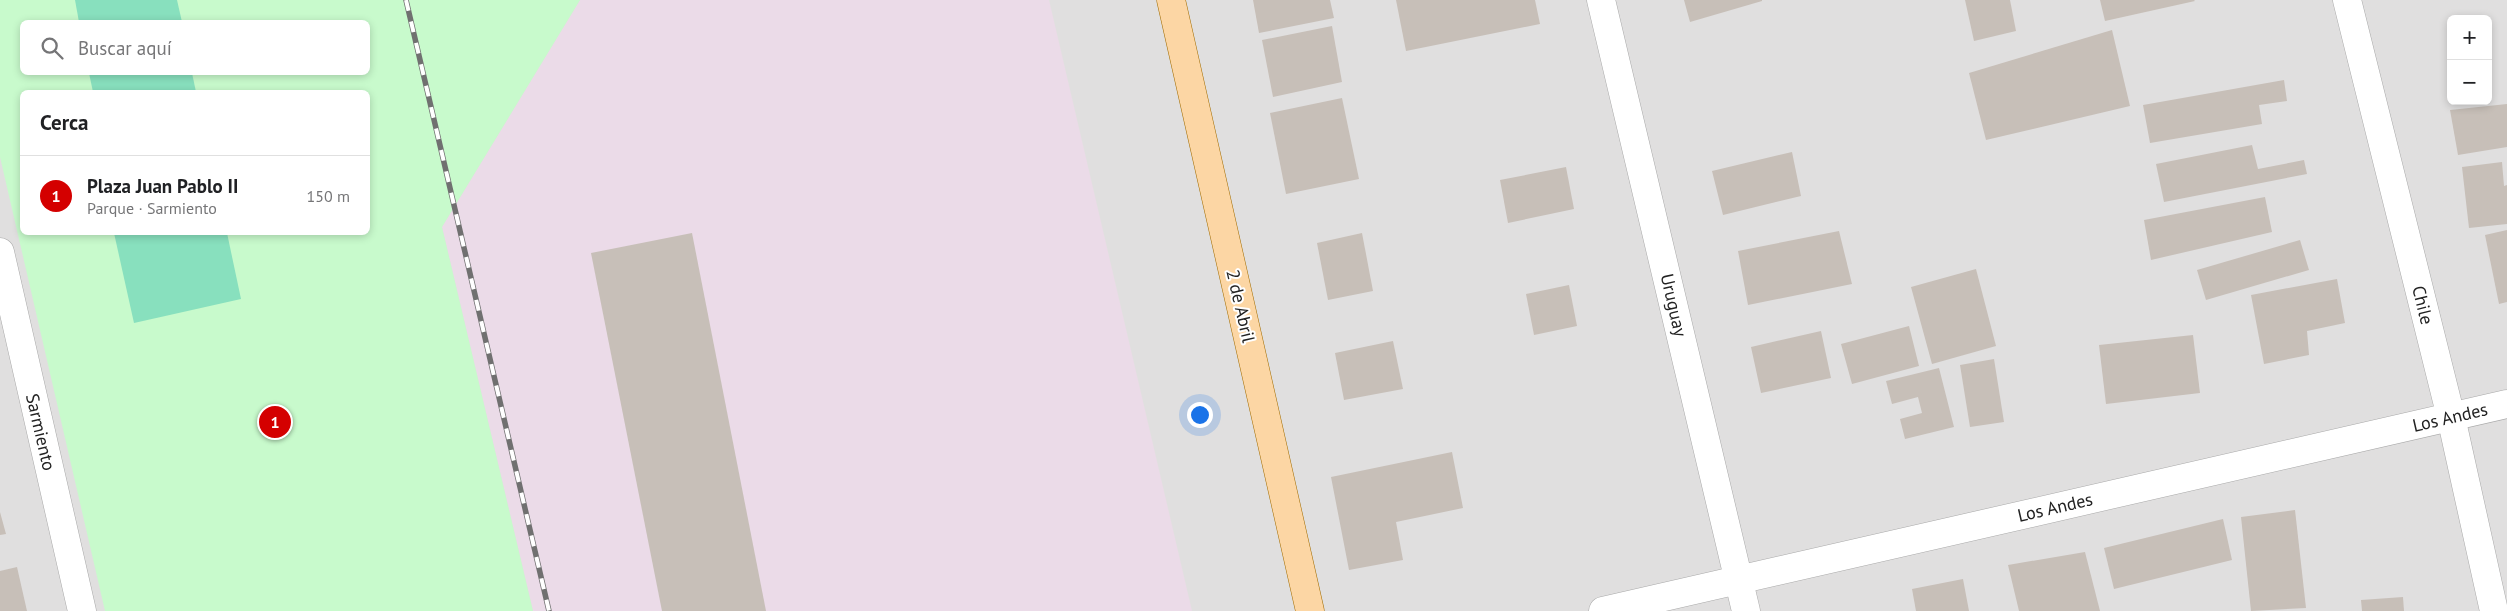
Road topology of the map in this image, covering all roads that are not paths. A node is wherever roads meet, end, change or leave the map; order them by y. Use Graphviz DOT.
graph roads {
  1 [pos="1171,0"];
  2 [pos="1601,0"];
  3 [pos="2347,0"];
  4 [pos="0,252"];
  5 [pos="2507,404"];
  6 [pos="2451,417"];
  7 [pos="1738,579"];
  8 [pos="82,611"];
  9 [pos="1310,611"];
  10 [pos="1603,611"];
  11 [pos="1746,611"];
  12 [pos="2494,611"];
  1 -- 9 [label="main road, 2 de Abril"];
  2 -- 7 [label="street, Uruguay"];
  3 -- 6 [label="street, Chile"];
  4 -- 8 [label="street, Sarmiento"];
  5 -- 6 [label="street, Los Andes"];
  6 -- 7 [label="street, Los Andes"];
  6 -- 12 [label="street, Chile"];
  7 -- 10 [label="street, Los Andes"];
  7 -- 11 [label="street, Uruguay"];
}
